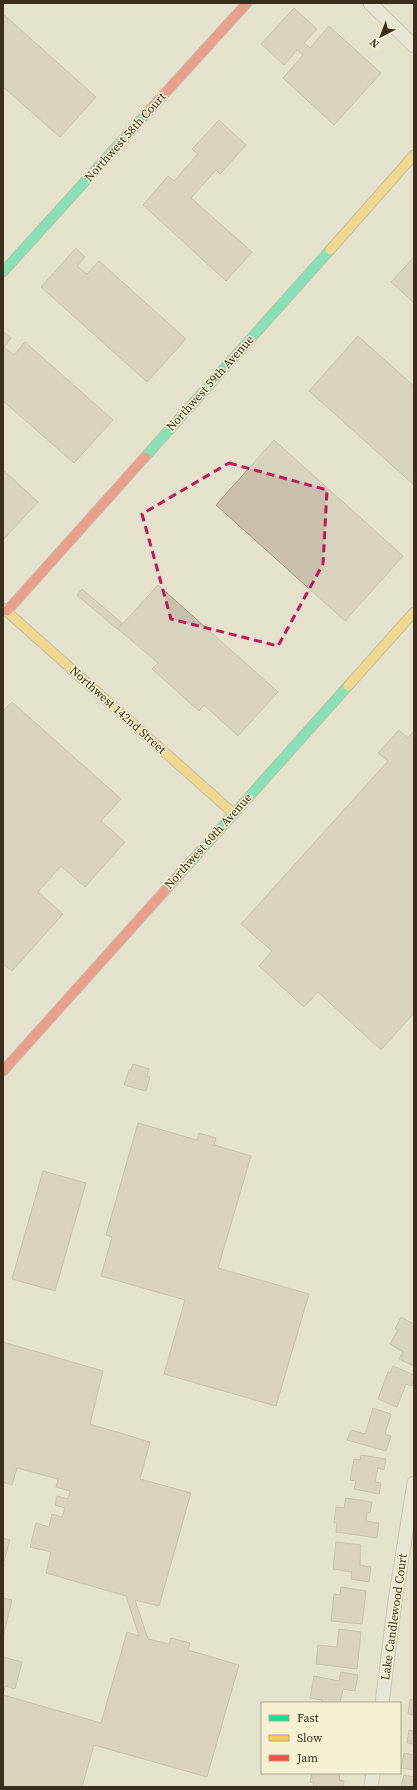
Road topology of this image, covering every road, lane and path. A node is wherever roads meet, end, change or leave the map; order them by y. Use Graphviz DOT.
graph roads {
  1 [pos="247,3"];
  2 [pos="370,3"];
  3 [pos="414,46"];
  4 [pos="414,155"];
  5 [pos="3,272"];
  6 [pos="5,610"];
  7 [pos="414,612"];
  8 [pos="234,813"];
  9 [pos="3,1071"];
  10 [pos="414,1483"];
  11 [pos="382,1702"];
  12 [pos="373,1774"];
  13 [pos="371,1787"];
  1 -- 5 [label="street, Northwest 58th Court"];
  2 -- 3 [label="street"];
  4 -- 6 [label="street, Northwest 59th Avenue"];
  6 -- 8 [label="street, Northwest 142nd Street"];
  7 -- 8 [label="street, Northwest 60th Avenue"];
  8 -- 9 [label="street, Northwest 60th Avenue"];
  10 -- 11 [label="street, Lake Candlewood Court"];
  12 -- 13 [label="street"];
}
